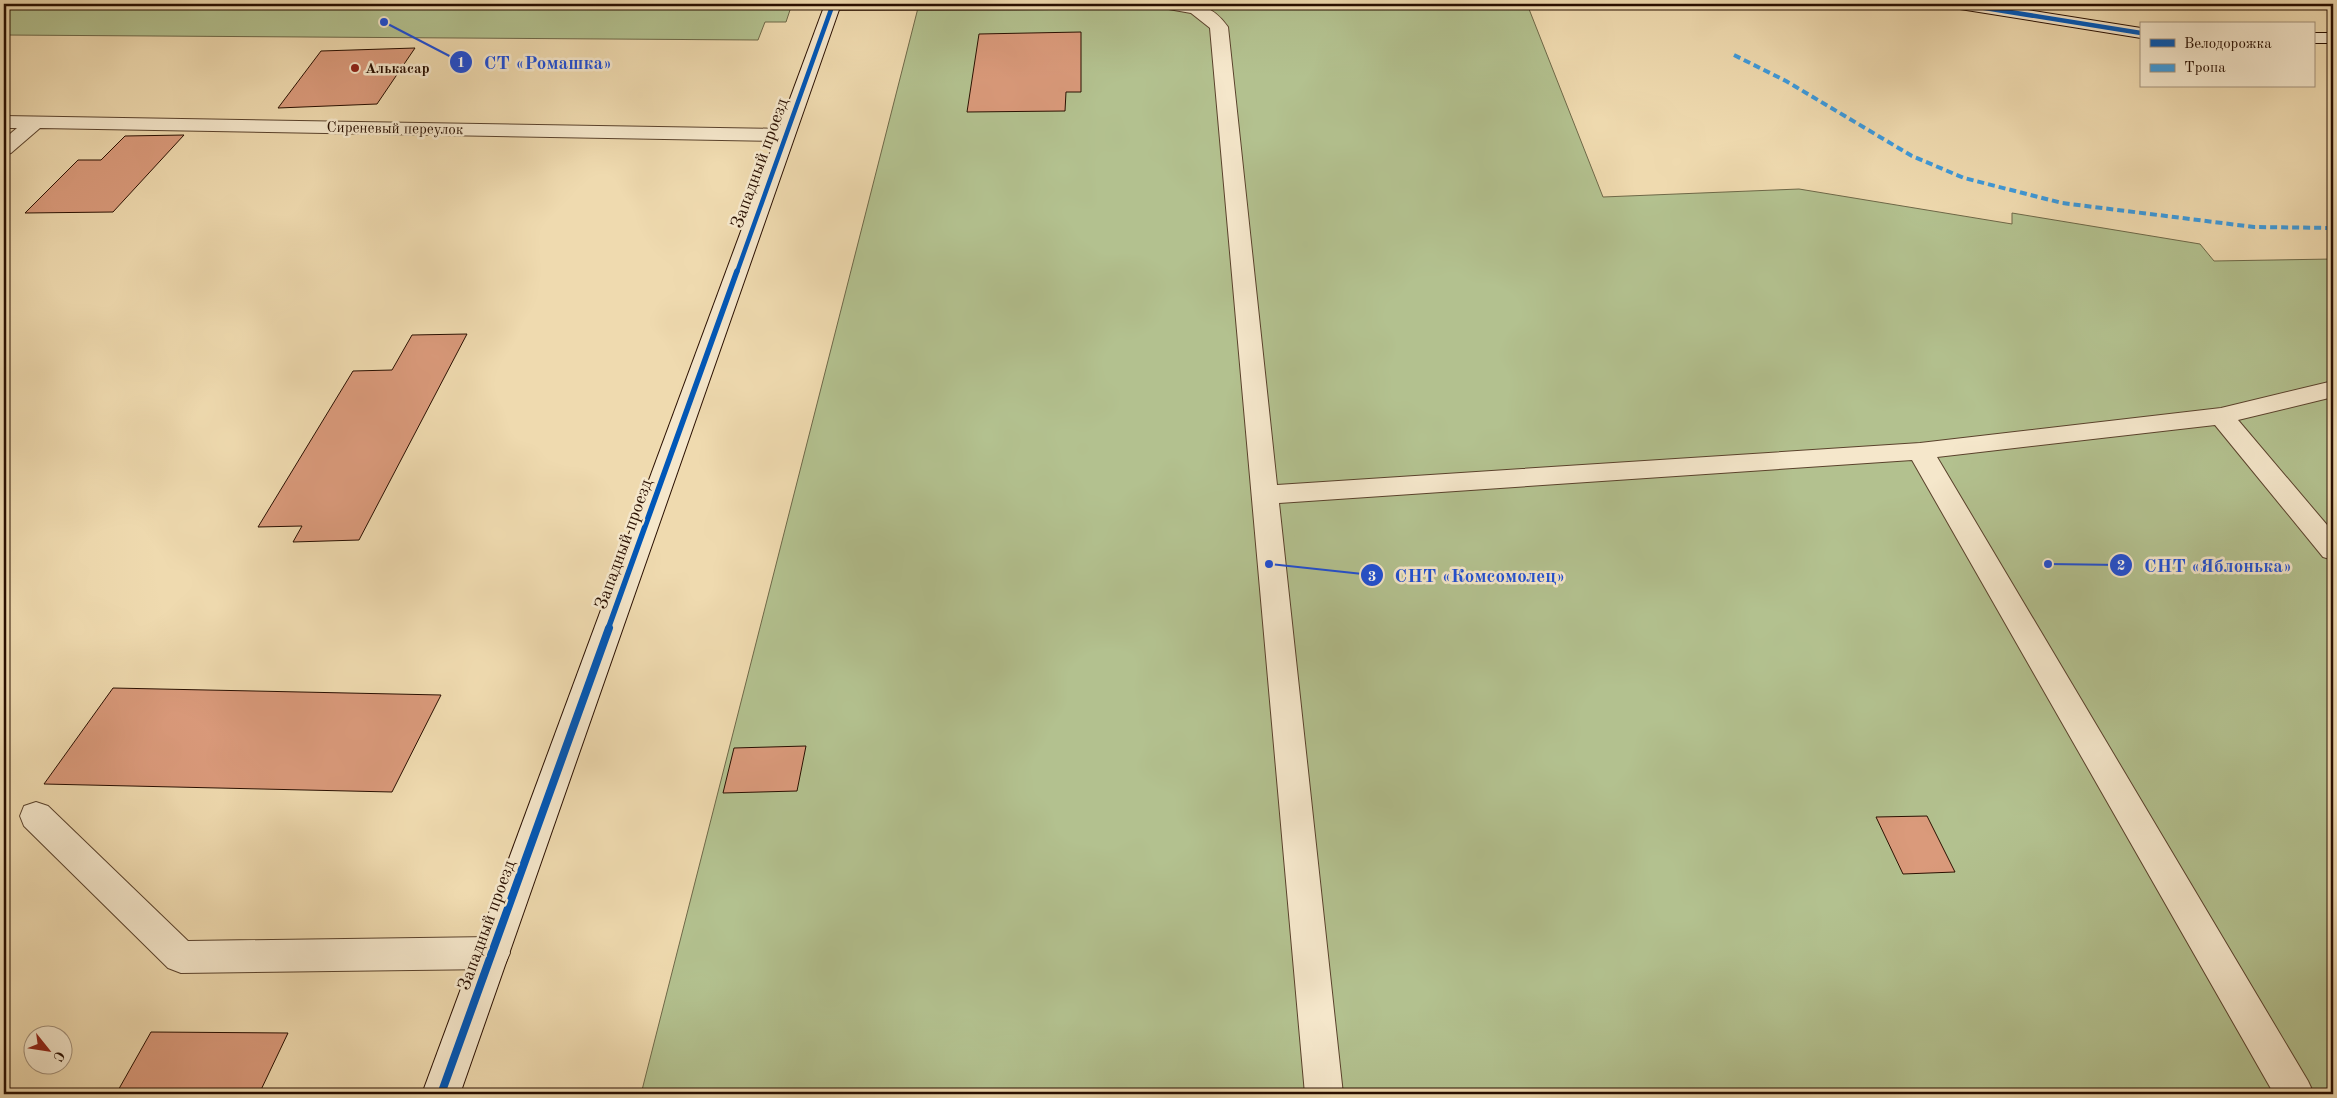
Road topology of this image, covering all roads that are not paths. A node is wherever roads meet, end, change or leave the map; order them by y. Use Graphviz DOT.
graph roads {
  1 [pos="1052,4"];
  2 [pos="1170,4"];
  3 [pos="1960,4"];
  4 [pos="832,5"];
  5 [pos="2140,33"];
  6 [pos="2314,38"];
  7 [pos="2333,38"];
  8 [pos="4,122"];
  9 [pos="36,122"];
  10 [pos="785,135"];
  11 [pos="4,149"];
  12 [pos="2333,389"];
  13 [pos="2221,416"];
  14 [pos="1920,451"];
  15 [pos="1264,495"];
  16 [pos="2333,550"];
  17 [pos="36,816"];
  18 [pos="492,953"];
  19 [pos="441,1094"];
  20 [pos="1324,1094"];
  21 [pos="2296,1094"];
  1 -- 4 [label="street"];
  2 -- 15 [label="street"];
  3 -- 5 [label="street"];
  4 -- 10 [label="street, Западный проезд"];
  6 -- 7 [label="street"];
  8 -- 9 [label="street, Сиреневый переулок"];
  9 -- 10 [label="street, Сиреневый переулок"];
  9 -- 11 [label="street"];
  10 -- 18 [label="street, Западный проезд"];
  12 -- 13 [label="street"];
  13 -- 14 [label="street"];
  13 -- 16 [label="street"];
  14 -- 15 [label="street"];
  14 -- 21 [label="street"];
  15 -- 20 [label="street"];
  17 -- 18 [label="street"];
  18 -- 19 [label="street, Западный проезд"];
}
